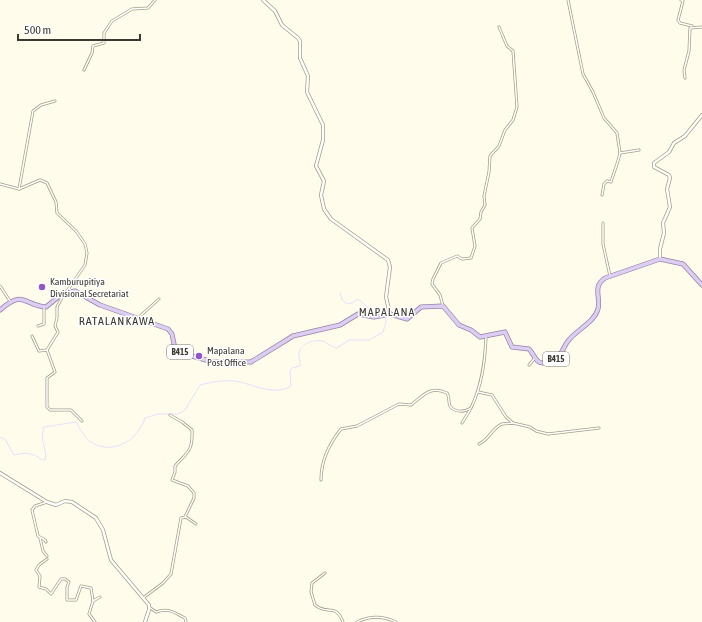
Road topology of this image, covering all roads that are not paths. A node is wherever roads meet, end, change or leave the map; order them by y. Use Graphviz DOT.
graph roads {
  1 [pos="155,0"];
  2 [pos="263,0"];
  3 [pos="568,0"];
  4 [pos="681,0"];
  5 [pos="692,26"];
  6 [pos="499,27"];
  7 [pos="702,27"];
  8 [pos="84,70"];
  9 [pos="685,78"];
  10 [pos="55,101"];
  11 [pos="702,114"];
  12 [pos="639,150"];
  13 [pos="620,153"];
  14 [pos="0,184"];
  15 [pos="19,189"];
  16 [pos="602,195"];
  17 [pos="603,223"];
  18 [pos="660,259"];
  19 [pos="610,276"];
  20 [pos="702,285"];
  21 [pos="0,286"];
  22 [pos="65,292"];
  23 [pos="160,299"];
  24 [pos="10,302"];
  25 [pos="443,306"];
  26 [pos="44,307"];
  27 [pos="0,310"];
  28 [pos="390,314"];
  29 [pos="137,319"];
  30 [pos="38,326"];
  31 [pos="32,336"];
  32 [pos="486,337"];
  33 [pos="47,350"];
  34 [pos="535,358"];
  35 [pos="529,365"];
  36 [pos="478,392"];
  37 [pos="471,408"];
  38 [pos="170,415"];
  39 [pos="82,420"];
  40 [pos="462,423"];
  41 [pos="513,423"];
  42 [pos="598,428"];
  43 [pos="479,444"];
  44 [pos="0,473"];
  45 [pos="321,480"];
  46 [pos="47,502"];
  47 [pos="185,517"];
  48 [pos="196,524"];
  49 [pos="40,538"];
  50 [pos="46,542"];
  51 [pos="47,556"];
  52 [pos="46,559"];
  53 [pos="325,573"];
  54 [pos="100,597"];
  55 [pos="143,598"];
  56 [pos="93,601"];
  57 [pos="150,607"];
  58 [pos="95,622"];
  59 [pos="145,622"];
  60 [pos="186,622"];
  61 [pos="343,622"];
  62 [pos="356,622"];
  63 [pos="396,622"];
  1 -- 8 [label="street"];
  2 -- 28 [label="main road"];
  3 -- 13 [label="street"];
  4 -- 5 [label="street"];
  5 -- 7 [label="street"];
  5 -- 9 [label="street"];
  6 -- 25 [label="street"];
  10 -- 15 [label="street"];
  11 -- 18 [label="main road"];
  12 -- 13 [label="street"];
  13 -- 16 [label="street"];
  14 -- 15 [label="street"];
  15 -- 22 [label="street"];
  17 -- 19 [label="street"];
  18 -- 19 [label="main road, B415"];
  18 -- 20 [label="main road"];
  19 -- 34 [label="main road, B415"];
  21 -- 24 [label="street"];
  22 -- 26 [label="main road"];
  22 -- 29 [label="main road, B415"];
  22 -- 33 [label="street"];
  23 -- 29 [label="street"];
  24 -- 26 [label="main road"];
  24 -- 27 [label="main road"];
  25 -- 28 [label="main road, B415"];
  25 -- 32 [label="main road"];
  26 -- 30 [label="street"];
  28 -- 29 [label="main road, B415"];
  31 -- 33 [label="street"];
  32 -- 34 [label="main road, B415"];
  32 -- 36 [label="street"];
  33 -- 39 [label="street"];
  34 -- 35 [label="street"];
  36 -- 37 [label="street"];
  36 -- 41 [label="street"];
  37 -- 40 [label="street"];
  37 -- 45 [label="street"];
  38 -- 47 [label="street"];
  41 -- 42 [label="street"];
  41 -- 43 [label="street"];
  44 -- 46 [label="main road"];
  46 -- 49 [label="street"];
  46 -- 55 [label="main road"];
  47 -- 48 [label="street"];
  47 -- 55 [label="street"];
  49 -- 50 [label="street"];
  49 -- 51 [label="street"];
  52 -- 56 [label="street"];
  53 -- 61 [label="street"];
  54 -- 56 [label="street"];
  55 -- 57 [label="main road"];
  56 -- 58 [label="street"];
  57 -- 59 [label="main road"];
  57 -- 60 [label="street"];
  62 -- 63 [label="street"];
}
